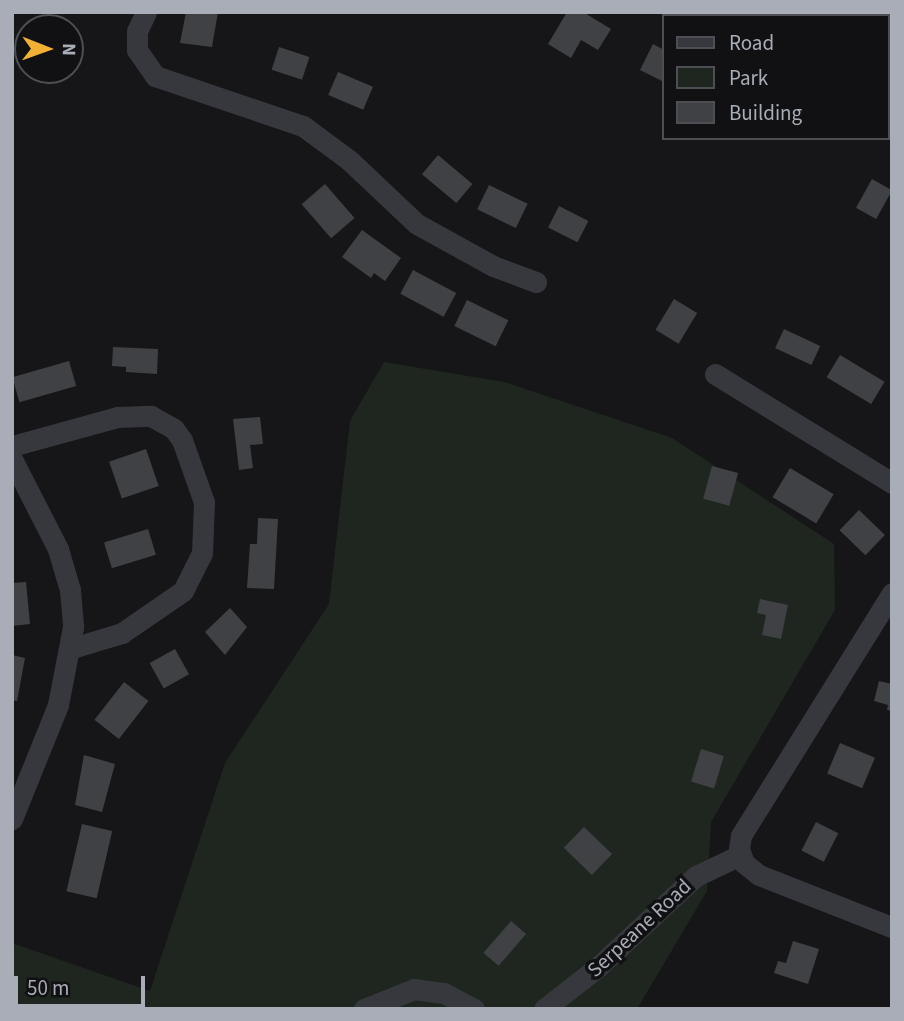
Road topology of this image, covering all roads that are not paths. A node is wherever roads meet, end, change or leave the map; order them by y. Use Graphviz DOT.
graph roads {
  1 [pos="146,12"];
  2 [pos="536,282"];
  3 [pos="715,373"];
  4 [pos="12,446"];
  5 [pos="12,459"];
  6 [pos="892,483"];
  7 [pos="892,593"];
  8 [pos="72,648"];
  9 [pos="12,819"];
  10 [pos="740,855"];
  11 [pos="892,927"];
  12 [pos="364,1009"];
  13 [pos="474,1009"];
  14 [pos="544,1009"];
  1 -- 2 [label="street"];
  3 -- 6 [label="street"];
  4 -- 8 [label="street"];
  5 -- 8 [label="street"];
  7 -- 10 [label="street"];
  8 -- 9 [label="street"];
  10 -- 11 [label="street"];
  10 -- 14 [label="street, Serpeane Road"];
  12 -- 13 [label="street"];
}
